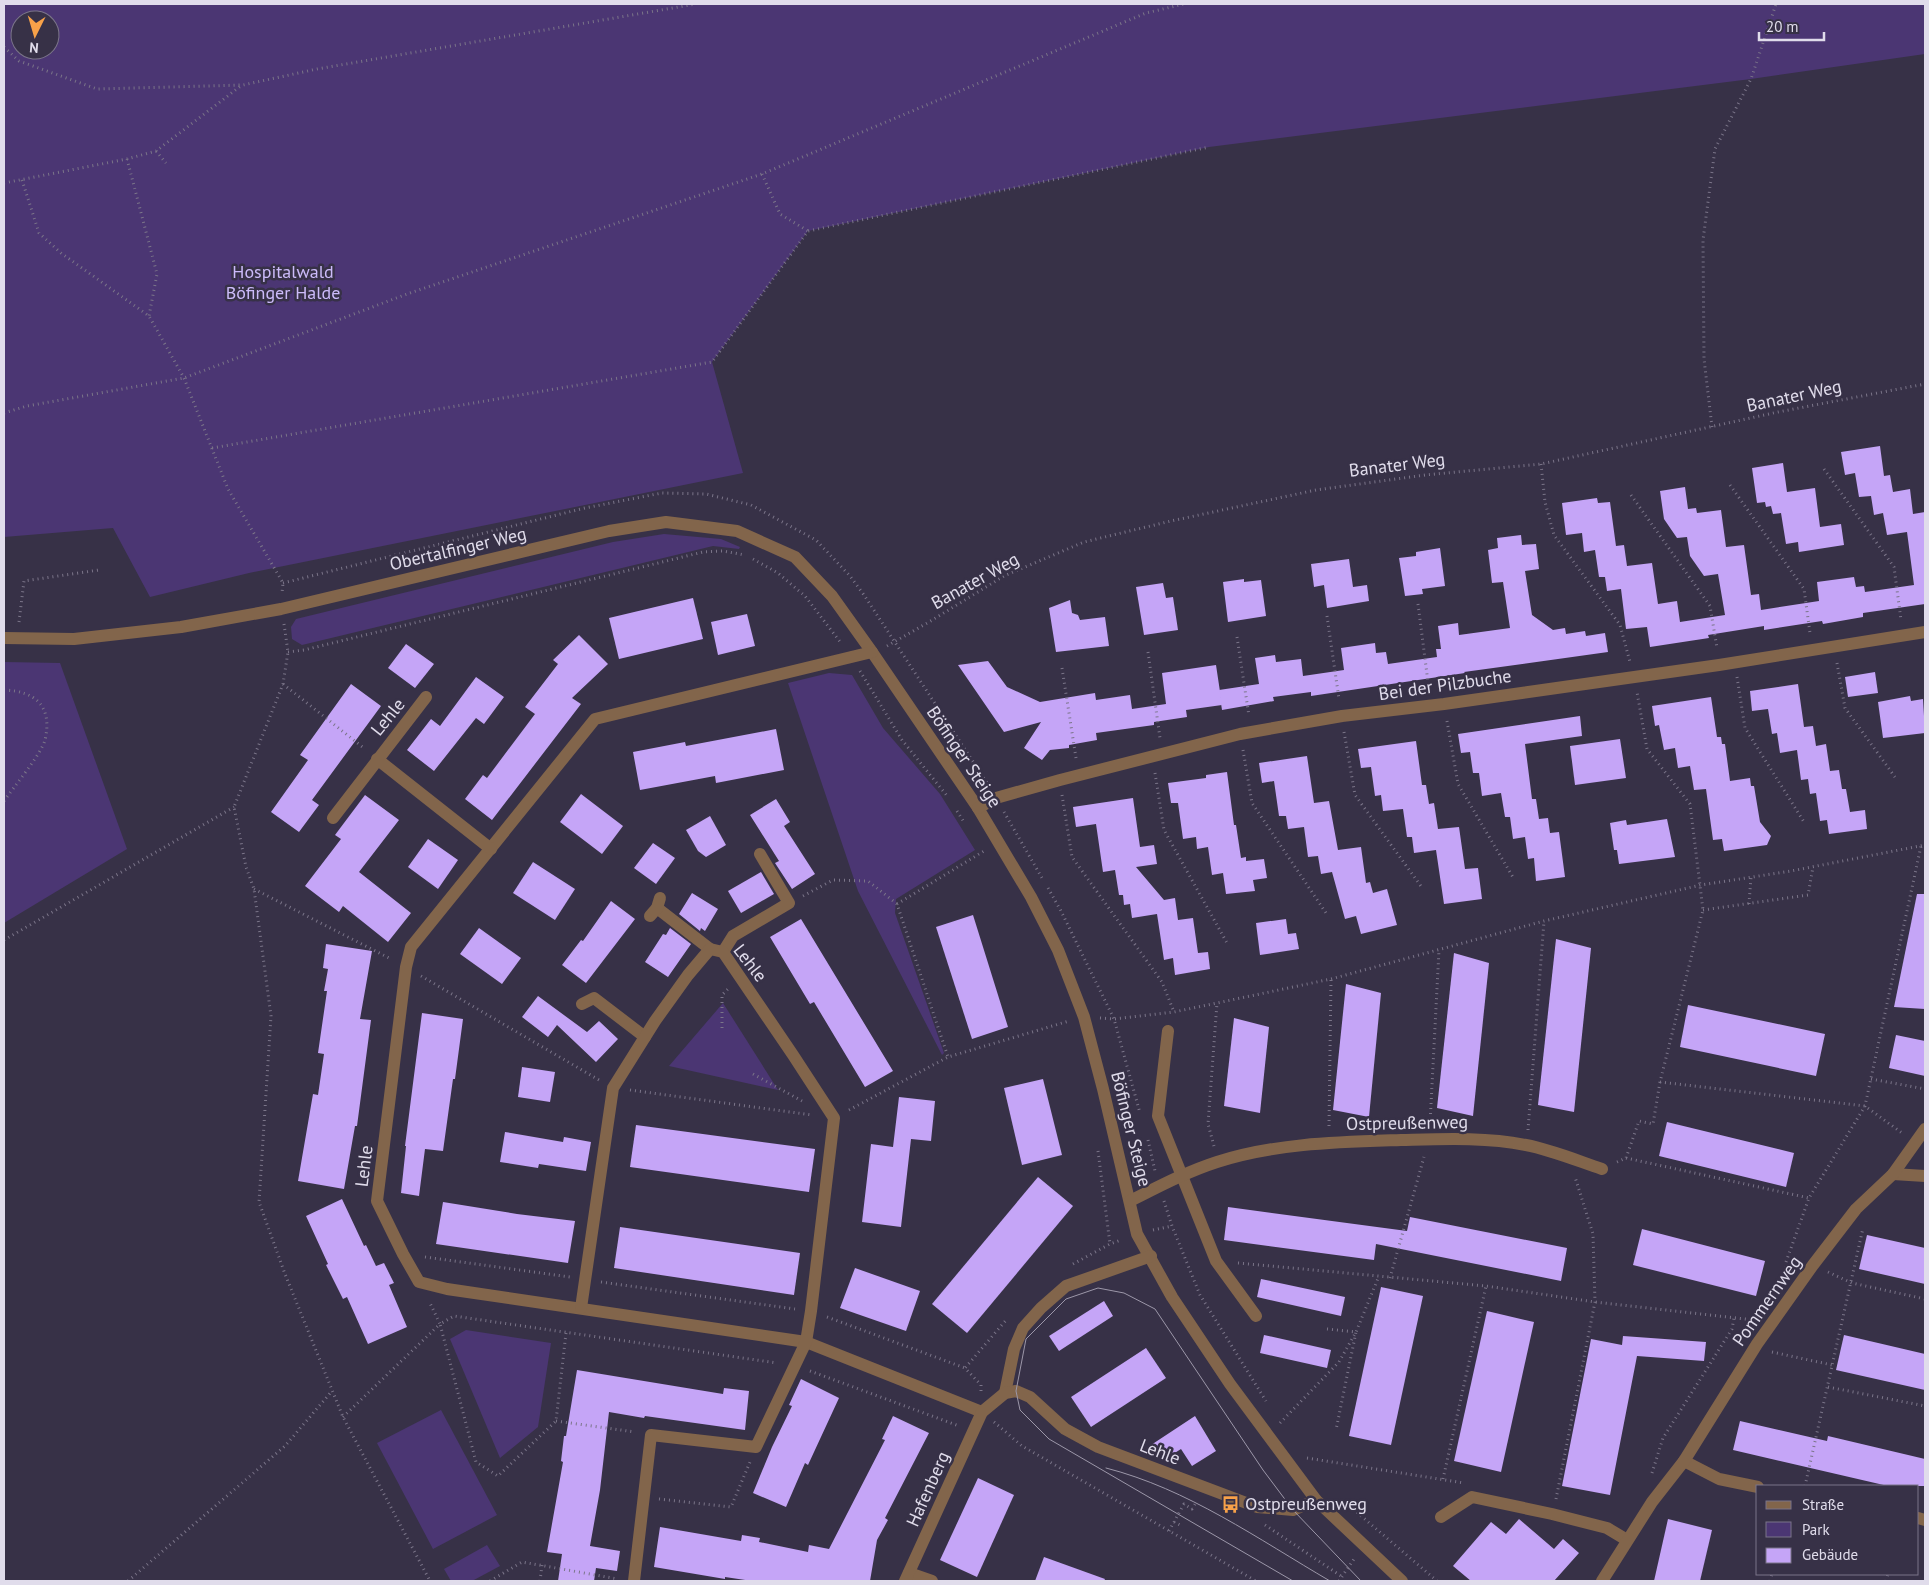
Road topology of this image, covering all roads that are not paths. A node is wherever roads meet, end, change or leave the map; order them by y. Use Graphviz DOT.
graph roads {
  1 [pos="1925,632"];
  2 [pos="4,638"];
  3 [pos="872,652"];
  4 [pos="426,697"];
  5 [pos="377,759"];
  6 [pos="978,808"];
  7 [pos="333,818"];
  8 [pos="491,849"];
  9 [pos="760,854"];
  10 [pos="656,907"];
  11 [pos="710,949"];
  12 [pos="723,952"];
  13 [pos="582,1004"];
  14 [pos="1168,1031"];
  15 [pos="646,1037"];
  16 [pos="1925,1129"];
  17 [pos="1602,1169"];
  18 [pos="1894,1174"];
  19 [pos="1182,1175"];
  20 [pos="1925,1176"];
  21 [pos="1130,1201"];
  22 [pos="1151,1256"];
  23 [pos="581,1308"];
  24 [pos="1256,1316"];
  25 [pos="806,1342"];
  26 [pos="1005,1393"];
  27 [pos="982,1412"];
  28 [pos="1684,1461"];
  29 [pos="1756,1488"];
  30 [pos="1316,1500"];
  31 [pos="1441,1518"];
  32 [pos="1627,1540"];
  33 [pos="907,1577"];
  34 [pos="629,1580"];
  35 [pos="932,1581"];
  36 [pos="1402,1581"];
  37 [pos="1602,1581"];
  1 -- 6 [label="street, Bei der Pilzbuche"];
  2 -- 3 [label="street, Obertalfinger Weg"];
  3 -- 6 [label="street, Böfinger Steige"];
  3 -- 8 [label="street, Lehle"];
  4 -- 5 [label="street, Lehle"];
  5 -- 7 [label="street, Lehle"];
  5 -- 8 [label="street, Lehle"];
  6 -- 21 [label="street, Böfinger Steige"];
  8 -- 23 [label="street, Lehle"];
  9 -- 12 [label="street"];
  10 -- 11 [label="street"];
  11 -- 12 [label="street, Lehle"];
  11 -- 15 [label="street, Lehle"];
  12 -- 25 [label="street, Lehle"];
  13 -- 15 [label="street"];
  14 -- 19 [label="street"];
  15 -- 23 [label="street, Lehle"];
  16 -- 18 [label="street, Pommernweg"];
  17 -- 19 [label="street, Ostpreußenweg"];
  18 -- 20 [label="street"];
  18 -- 28 [label="street, Pommernweg"];
  19 -- 21 [label="street, Ostpreußenweg"];
  19 -- 24 [label="street"];
  21 -- 22 [label="street, Böfinger Steige"];
  22 -- 26 [label="street"];
  22 -- 30 [label="street, Böfinger Steige"];
  23 -- 25 [label="street"];
  25 -- 27 [label="street"];
  25 -- 34 [label="street"];
  26 -- 27 [label="street"];
  26 -- 30 [label="street, Lehle"];
  27 -- 33 [label="street, Hafenberg"];
  28 -- 29 [label="street"];
  28 -- 32 [label="street, Pommernweg"];
  30 -- 36 [label="street, Böfinger Steige"];
  31 -- 32 [label="street"];
  32 -- 37 [label="street, Pommernweg"];
  33 -- 35 [label="street"];
}
